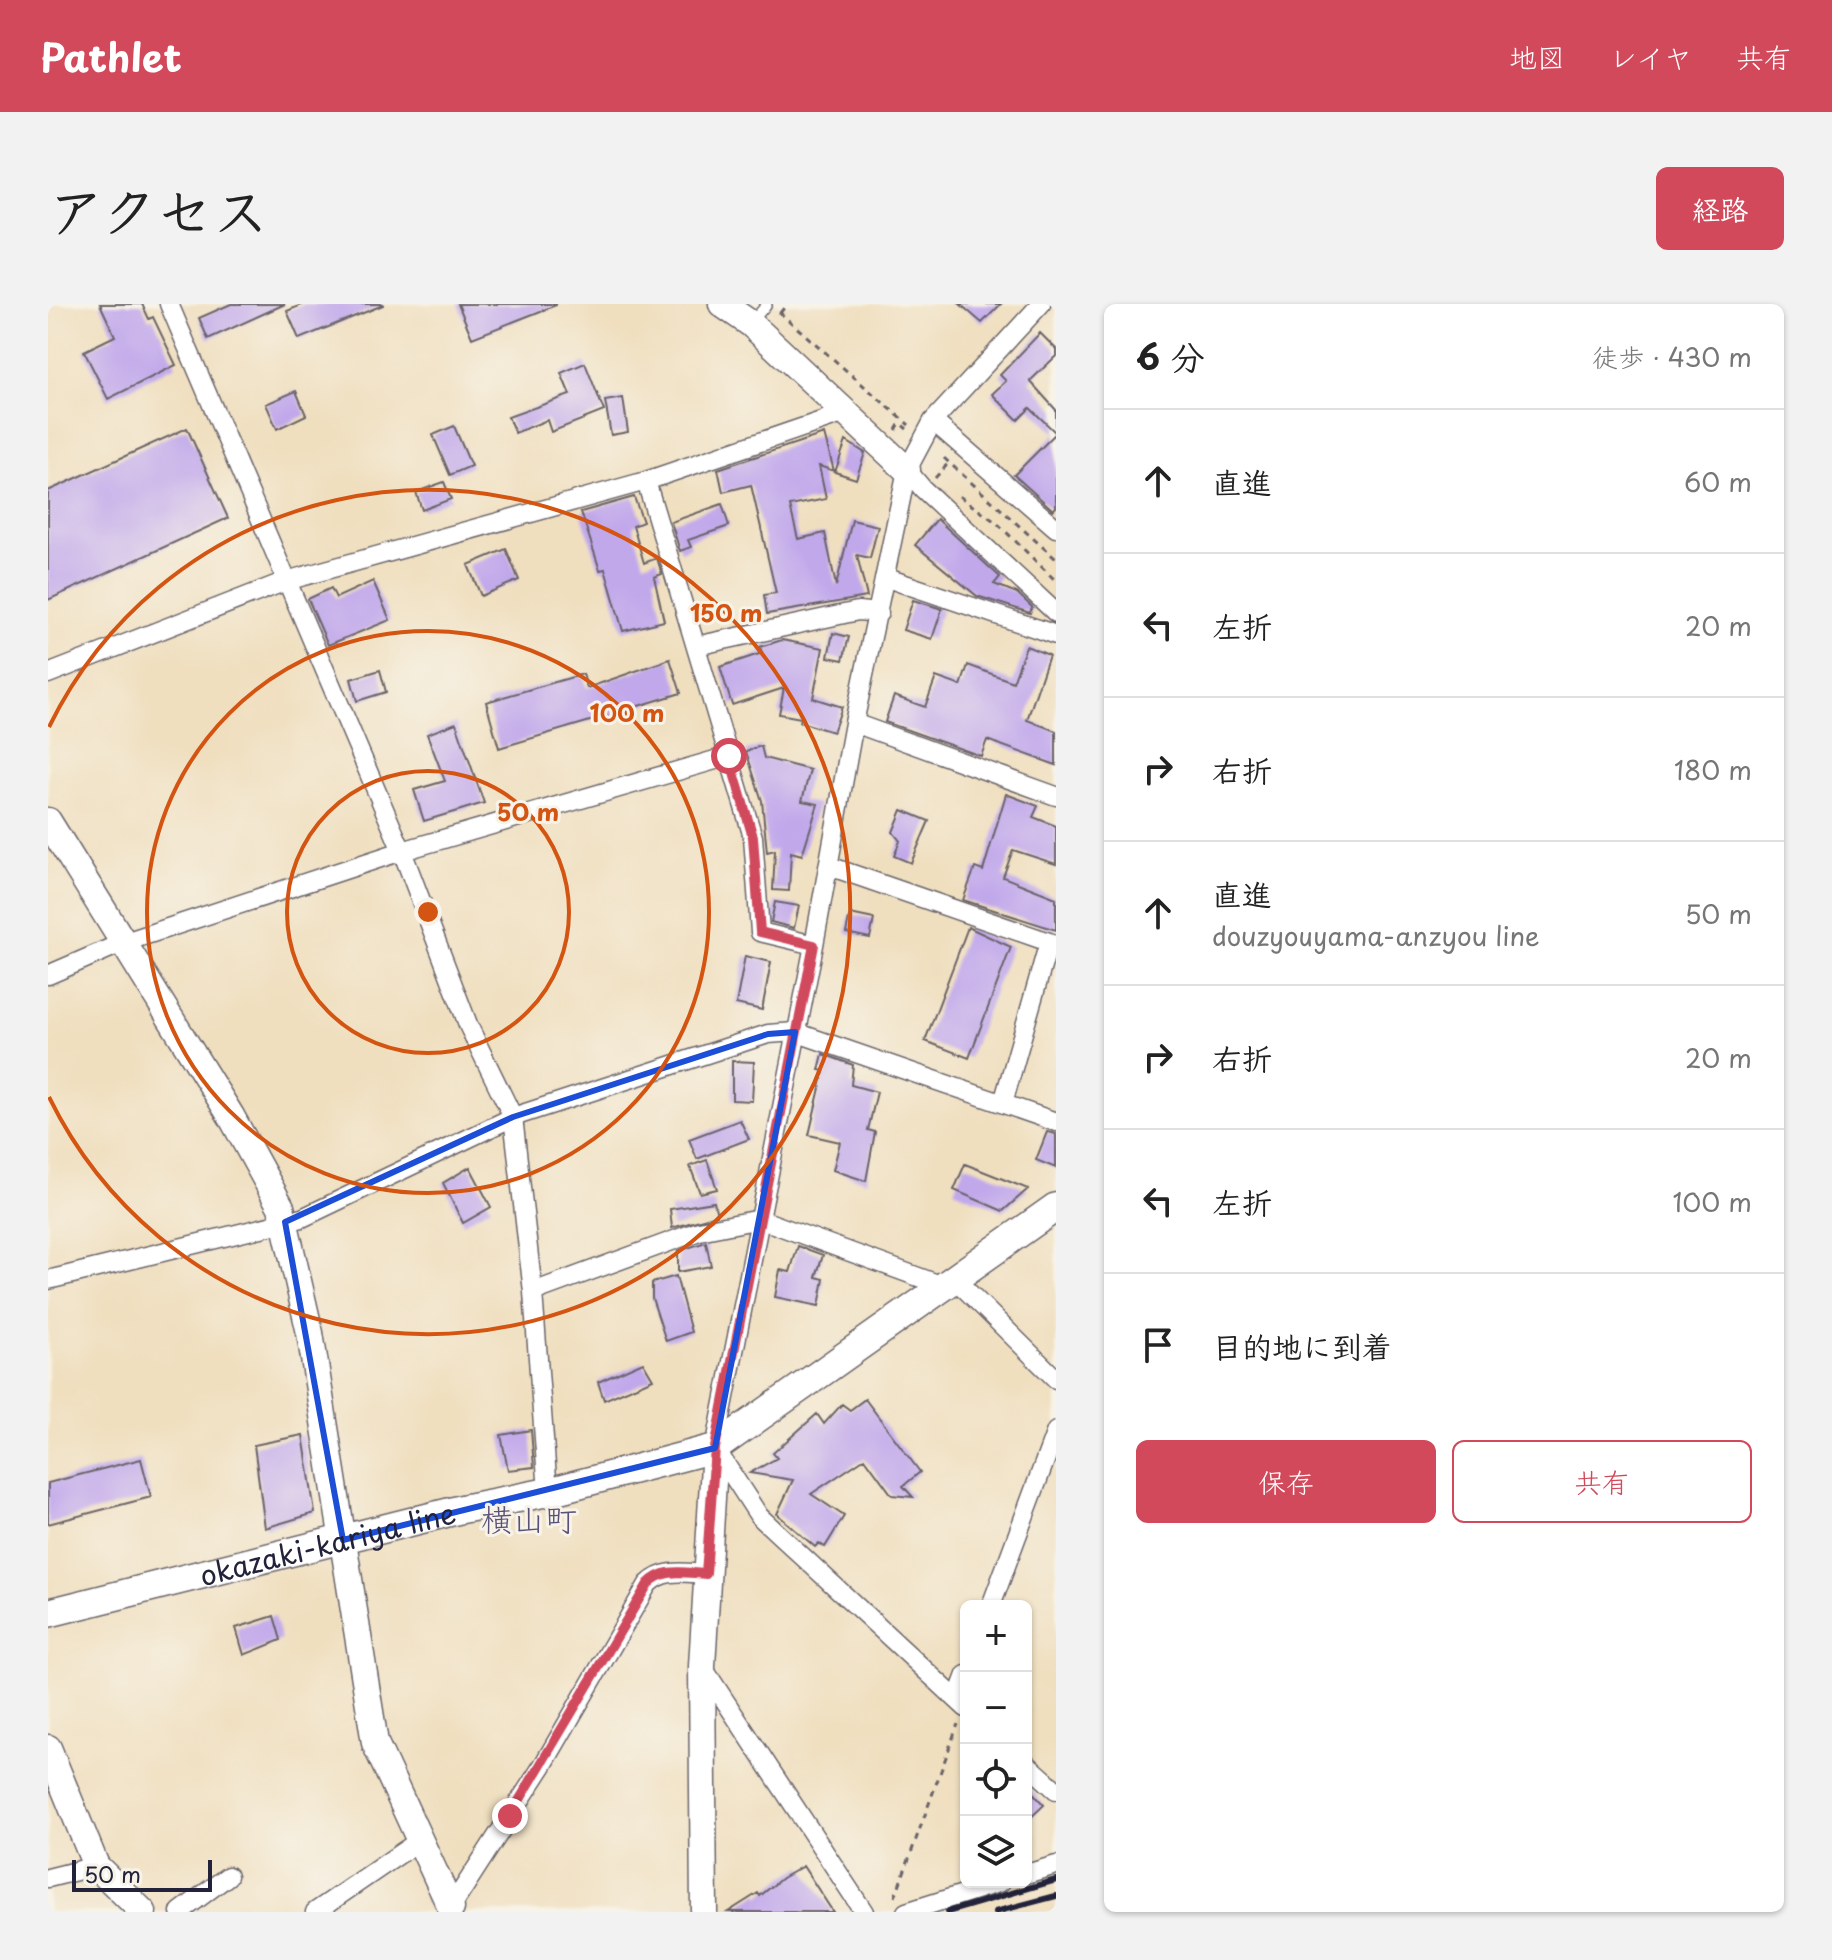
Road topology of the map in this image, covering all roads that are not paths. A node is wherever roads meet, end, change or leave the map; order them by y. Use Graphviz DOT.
graph roads {
  1 [pos="169,304"];
  2 [pos="722,304"];
  3 [pos="1041,304"];
  4 [pos="762,311"];
  5 [pos="845,413"];
  6 [pos="933,421"];
  7 [pos="907,470"];
  8 [pos="646,481"];
  9 [pos="1056,528"];
  10 [pos="887,578"];
  11 [pos="286,581"];
  12 [pos="879,613"];
  13 [pos="1056,613"];
  14 [pos="1056,635"];
  15 [pos="696,646"];
  16 [pos="48,674"];
  17 [pos="854,723"];
  18 [pos="729,756"];
  19 [pos="1056,796"];
  20 [pos="48,821"];
  21 [pos="402,851"];
  22 [pos="829,866"];
  23 [pos="122,943"];
  24 [pos="1052,943"];
  25 [pos="814,945"];
  26 [pos="48,975"];
  27 [pos="795,1032"];
  28 [pos="1003,1103"];
  29 [pos="513,1117"];
  30 [pos="1056,1122"];
  31 [pos="1056,1207"];
  32 [pos="760,1219"];
  33 [pos="285,1222"];
  34 [pos="48,1280"];
  35 [pos="949,1282"];
  36 [pos="533,1292"];
  37 [pos="1056,1379"];
  38 [pos="1056,1431"];
  39 [pos="715,1448"];
  40 [pos="548,1492"];
  41 [pos="343,1540"];
  42 [pos="706,1574"];
  43 [pos="993,1600"];
  44 [pos="48,1613"];
  45 [pos="702,1666"];
  46 [pos="960,1708"];
  47 [pos="48,1748"];
  48 [pos="1032,1767"];
  49 [pos="1053,1780"];
  50 [pos="420,1840"];
  51 [pos="1056,1865"];
  52 [pos="96,1866"];
  53 [pos="1032,1872"];
  54 [pos="228,1876"];
  55 [pos="48,1878"];
  56 [pos="975,1888"];
  57 [pos="901,1905"];
  58 [pos="451,1911"];
  59 [pos="143,1912"];
  60 [pos="180,1912"];
  61 [pos="315,1912"];
  62 [pos="704,1912"];
  63 [pos="864,1912"];
  1 -- 11 [label="street"];
  2 -- 4 [label="street"];
  3 -- 6 [label="street"];
  4 -- 5 [label="street"];
  5 -- 7 [label="street"];
  5 -- 8 [label="street"];
  6 -- 7 [label="street"];
  6 -- 9 [label="street"];
  7 -- 10 [label="street"];
  7 -- 13 [label="street"];
  8 -- 11 [label="street"];
  8 -- 15 [label="street"];
  10 -- 12 [label="street"];
  10 -- 14 [label="street"];
  11 -- 16 [label="street"];
  11 -- 21 [label="street"];
  12 -- 15 [label="street"];
  12 -- 17 [label="street"];
  15 -- 18 [label="street"];
  17 -- 19 [label="street"];
  17 -- 22 [label="street"];
  18 -- 21 [label="street"];
  18 -- 25 [label="street"];
  20 -- 23 [label="street"];
  21 -- 23 [label="street"];
  21 -- 29 [label="street"];
  22 -- 24 [label="street"];
  22 -- 25 [label="street"];
  23 -- 26 [label="street"];
  23 -- 33 [label="street"];
  24 -- 28 [label="street"];
  25 -- 27 [label="street"];
  27 -- 28 [label="street"];
  27 -- 29 [label="street"];
  27 -- 32 [label="street"];
  28 -- 30 [label="street"];
  29 -- 33 [label="street"];
  29 -- 36 [label="street"];
  31 -- 35 [label="main road, okazaki-kariya line"];
  32 -- 35 [label="street"];
  32 -- 36 [label="street"];
  32 -- 39 [label="street"];
  33 -- 34 [label="street"];
  33 -- 41 [label="street"];
  35 -- 37 [label="street"];
  35 -- 39 [label="main road, okazaki-kariya line"];
  36 -- 40 [label="street"];
  38 -- 43 [label="street"];
  39 -- 40 [label="main road, okazaki-kariya line"];
  39 -- 42 [label="street"];
  39 -- 46 [label="street"];
  40 -- 41 [label="main road, okazaki-kariya line"];
  41 -- 44 [label="main road, okazaki-kariya line"];
  41 -- 50 [label="street"];
  42 -- 45 [label="street"];
  42 -- 58 [label="street"];
  45 -- 62 [label="street"];
  45 -- 63 [label="street"];
  47 -- 52 [label="street"];
  48 -- 49 [label="street"];
  50 -- 58 [label="street"];
  50 -- 61 [label="street"];
  51 -- 53 [label="street"];
  52 -- 55 [label="street"];
  52 -- 59 [label="street"];
  54 -- 60 [label="street"];
  56 -- 57 [label="street"];
}
